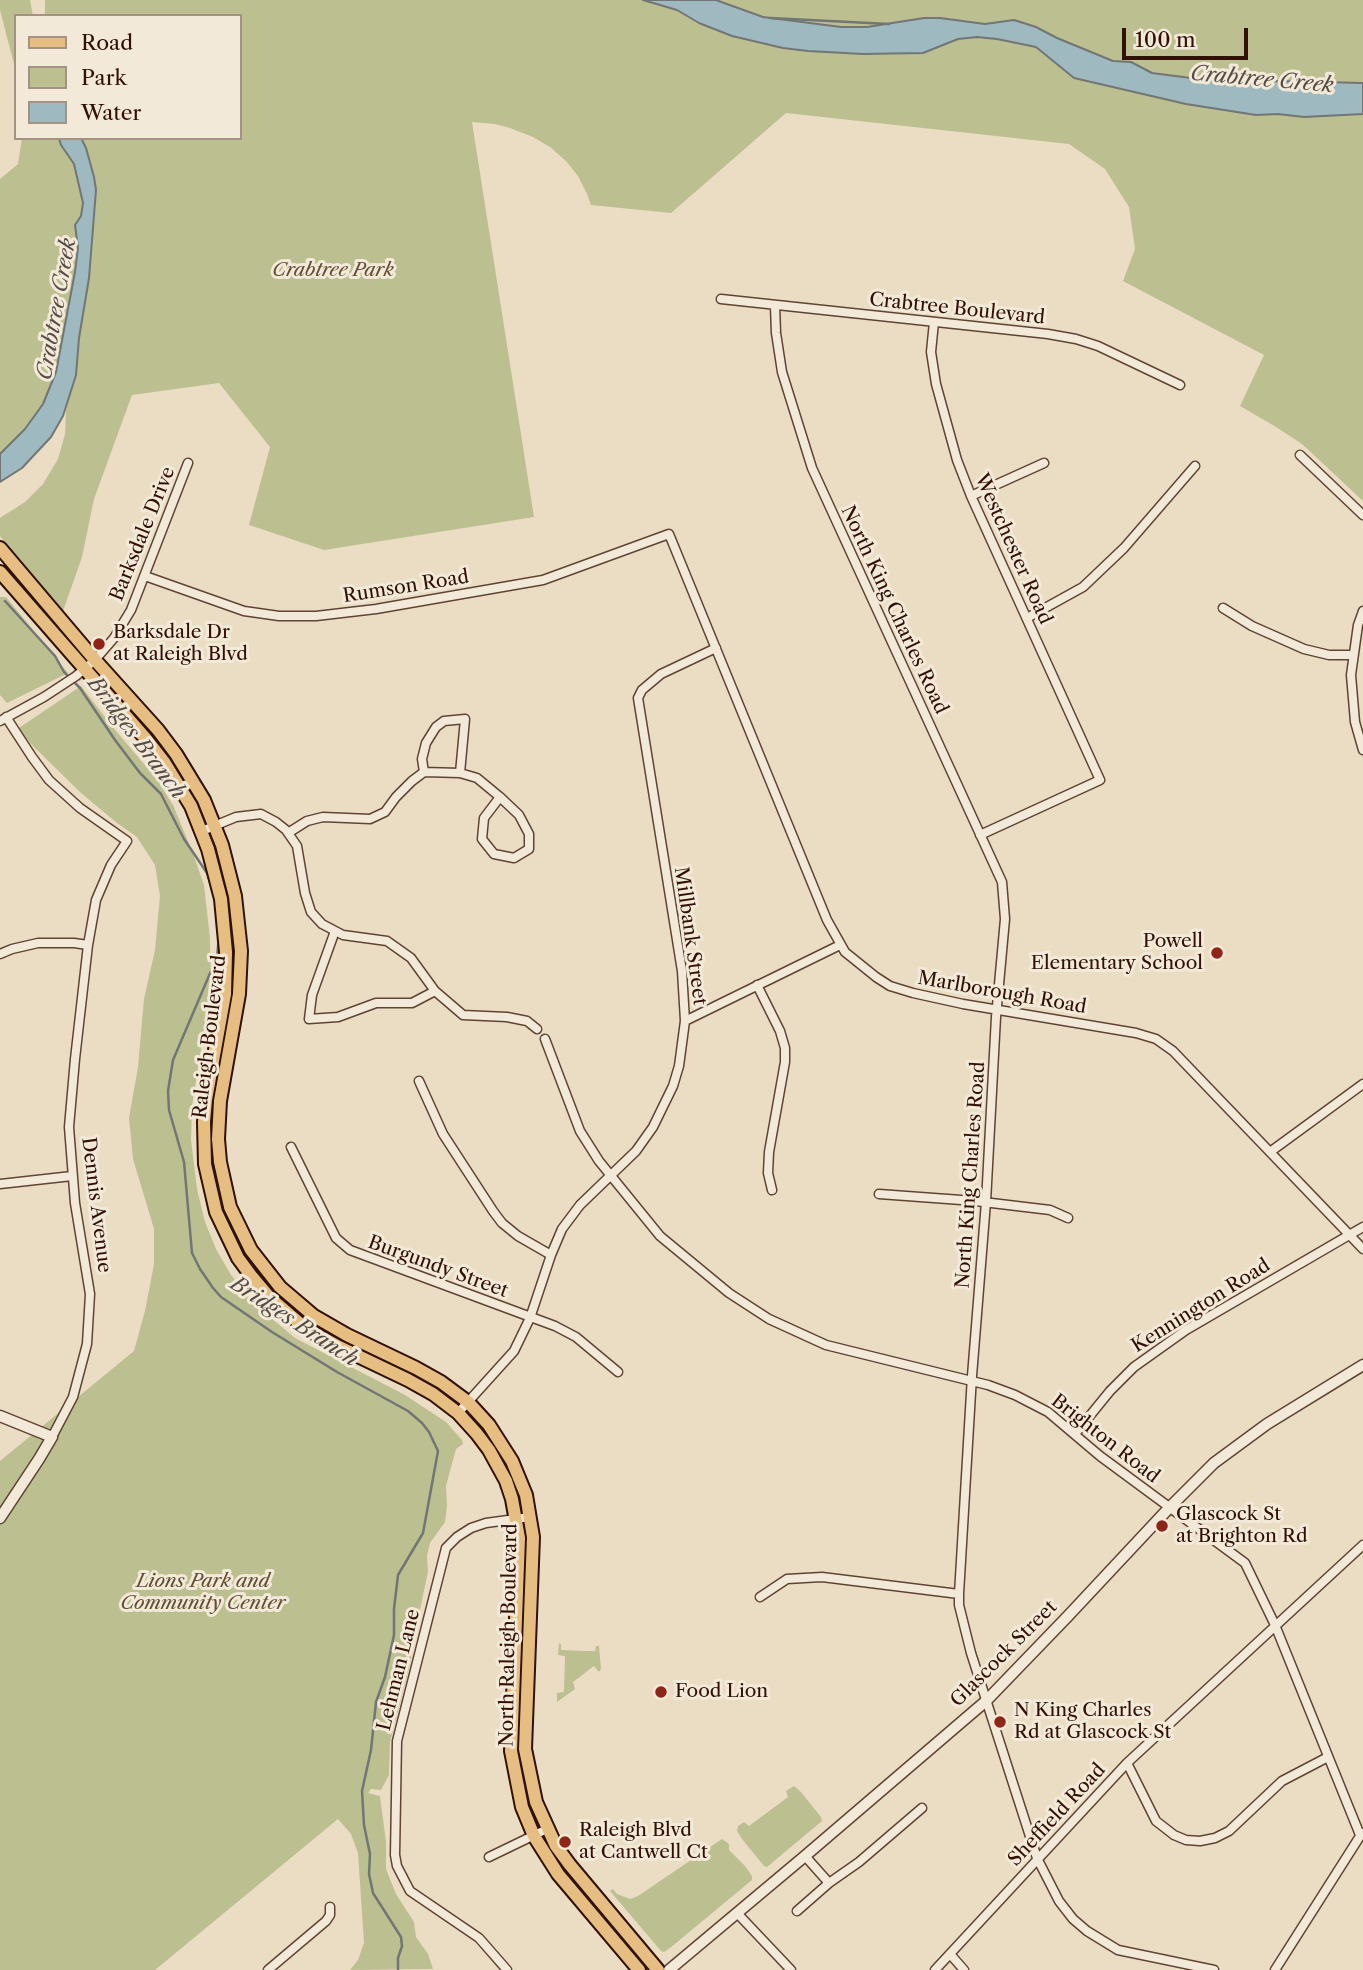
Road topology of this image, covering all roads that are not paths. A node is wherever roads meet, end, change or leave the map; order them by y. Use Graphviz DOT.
graph roads {
  1 [pos="721,299"];
  2 [pos="775,306"];
  3 [pos="934,322"];
  4 [pos="1180,385"];
  5 [pos="1300,455"];
  6 [pos="188,463"];
  7 [pos="1044,463"];
  8 [pos="1195,466"];
  9 [pos="971,496"];
  10 [pos="1363,515"];
  11 [pos="669,534"];
  12 [pos="0,548"];
  13 [pos="0,572"];
  14 [pos="145,576"];
  15 [pos="1223,608"];
  16 [pos="1363,611"];
  17 [pos="1027,618"];
  18 [pos="716,648"];
  19 [pos="1353,655"];
  20 [pos="95,660"];
  21 [pos="84,670"];
  22 [pos="3,719"];
  23 [pos="1363,750"];
  24 [pos="424,772"];
  25 [pos="460,773"];
  26 [pos="500,797"];
  27 [pos="215,826"];
  28 [pos="202,831"];
  29 [pos="288,833"];
  30 [pos="980,835"];
  31 [pos="335,931"];
  32 [pos="88,945"];
  33 [pos="839,945"];
  34 [pos="0,954"];
  35 [pos="757,985"];
  36 [pos="435,991"];
  37 [pos="998,1010"];
  38 [pos="685,1021"];
  39 [pos="537,1029"];
  40 [pos="545,1039"];
  41 [pos="419,1081"];
  42 [pos="1363,1084"];
  43 [pos="291,1147"];
  44 [pos="1270,1152"];
  45 [pos="610,1175"];
  46 [pos="72,1176"];
  47 [pos="0,1184"];
  48 [pos="772,1190"];
  49 [pos="879,1194"];
  50 [pos="986,1202"];
  51 [pos="1068,1217"];
  52 [pos="1363,1227"];
  53 [pos="1349,1234"];
  54 [pos="1363,1249"];
  55 [pos="551,1255"];
  56 [pos="530,1318"];
  57 [pos="1363,1365"];
  58 [pos="618,1372"];
  59 [pos="972,1382"];
  60 [pos="468,1402"];
  61 [pos="458,1413"];
  62 [pos="0,1416"];
  63 [pos="1075,1434"];
  64 [pos="52,1437"];
  65 [pos="1169,1508"];
  66 [pos="0,1517"];
  67 [pos="530,1517"];
  68 [pos="516,1519"];
  69 [pos="1363,1545"];
  70 [pos="959,1594"];
  71 [pos="760,1597"];
  72 [pos="1275,1625"];
  73 [pos="986,1701"];
  74 [pos="1328,1757"];
  75 [pos="1127,1763"];
  76 [pos="922,1808"];
  77 [pos="547,1829"];
  78 [pos="1362,1833"];
  79 [pos="534,1836"];
  80 [pos="805,1856"];
  81 [pos="489,1857"];
  82 [pos="1037,1858"];
  83 [pos="829,1884"];
  84 [pos="330,1907"];
  85 [pos="797,1911"];
  86 [pos="737,1913"];
  87 [pos="950,1954"];
  88 [pos="268,1970"];
  89 [pos="507,1970"];
  90 [pos="639,1970"];
  91 [pos="658,1970"];
  92 [pos="669,1970"];
  93 [pos="791,1970"];
  94 [pos="935,1970"];
  95 [pos="964,1970"];
  96 [pos="1214,1970"];
  97 [pos="1275,1970"];
  1 -- 2 [label="street, Crabtree Boulevard"];
  2 -- 3 [label="street, Crabtree Boulevard"];
  2 -- 30 [label="street, North King Charles Road"];
  3 -- 4 [label="street, Crabtree Boulevard"];
  3 -- 9 [label="street, Westchester Road"];
  5 -- 10 [label="street"];
  6 -- 14 [label="street, Barksdale Drive"];
  7 -- 9 [label="street"];
  8 -- 17 [label="street"];
  9 -- 17 [label="street, Westchester Road"];
  11 -- 14 [label="street, Rumson Road"];
  11 -- 18 [label="street, Marlborough Road"];
  12 -- 20 [label="main road, Raleigh Boulevard"];
  13 -- 21 [label="main road, Raleigh Boulevard"];
  14 -- 20 [label="street, Barksdale Drive"];
  15 -- 19 [label="street"];
  16 -- 19 [label="street"];
  17 -- 30 [label="street, Westchester Road"];
  18 -- 33 [label="street, Marlborough Road"];
  18 -- 38 [label="street, Millbank Street"];
  19 -- 23 [label="street"];
  20 -- 21 [label="street, Barksdale Drive"];
  20 -- 27 [label="main road, Raleigh Boulevard"];
  21 -- 22 [label="street, Barksdale Drive"];
  21 -- 28 [label="main road, Raleigh Boulevard"];
  22 -- 32 [label="street, Dennis Avenue"];
  24 -- 25 [label="street"];
  24 -- 25 [label="street"];
  24 -- 29 [label="street"];
  25 -- 26 [label="street"];
  26 -- 26 [label="street"];
  27 -- 28 [label="street"];
  27 -- 29 [label="street"];
  27 -- 60 [label="main road, Raleigh Boulevard"];
  28 -- 61 [label="main road, Raleigh Boulevard"];
  29 -- 31 [label="street"];
  30 -- 37 [label="street, North King Charles Road"];
  31 -- 36 [label="street"];
  31 -- 36 [label="street"];
  32 -- 34 [label="street"];
  32 -- 46 [label="street, Dennis Avenue"];
  33 -- 35 [label="street"];
  33 -- 37 [label="street, Marlborough Road"];
  35 -- 38 [label="street"];
  35 -- 48 [label="street"];
  36 -- 39 [label="street"];
  37 -- 44 [label="street, Marlborough Road"];
  37 -- 50 [label="street, North King Charles Road"];
  38 -- 45 [label="street, Millbank Street"];
  40 -- 45 [label="street, Brighton Road"];
  41 -- 55 [label="street"];
  42 -- 44 [label="street"];
  43 -- 56 [label="street, Burgundy Street"];
  44 -- 53 [label="street, Marlborough Road"];
  45 -- 55 [label="street, Millbank Street"];
  45 -- 59 [label="street, Brighton Road"];
  46 -- 47 [label="street"];
  46 -- 64 [label="street, Dennis Avenue"];
  49 -- 50 [label="street"];
  50 -- 51 [label="street"];
  50 -- 59 [label="street, North King Charles Road"];
  52 -- 53 [label="street, Kennington Road"];
  53 -- 54 [label="street, Marlborough Road"];
  53 -- 63 [label="street, Kennington Road"];
  55 -- 56 [label="street, Millbank Street"];
  56 -- 58 [label="street, Burgundy Street"];
  56 -- 60 [label="street, Millbank Street"];
  57 -- 65 [label="street, Glascock Street"];
  59 -- 63 [label="street, Brighton Road"];
  59 -- 70 [label="street, North King Charles Road"];
  60 -- 61 [label="street, Millbank Street"];
  60 -- 67 [label="main road, North Raleigh Boulevard"];
  61 -- 68 [label="main road, North Raleigh Boulevard"];
  62 -- 64 [label="street"];
  63 -- 65 [label="street, Brighton Road"];
  64 -- 66 [label="street, Dennis Avenue"];
  65 -- 72 [label="street, Brighton Road"];
  65 -- 73 [label="street, Glascock Street"];
  67 -- 68 [label="street, Lehman Lane"];
  67 -- 77 [label="main road, North Raleigh Boulevard"];
  68 -- 79 [label="main road, North Raleigh Boulevard"];
  68 -- 89 [label="street, Lehman Lane"];
  69 -- 72 [label="street, Sheffield Road"];
  70 -- 71 [label="street"];
  70 -- 73 [label="street, North King Charles Road"];
  72 -- 74 [label="street, Brighton Road"];
  72 -- 75 [label="street, Sheffield Road"];
  73 -- 80 [label="street, Glascock Street"];
  73 -- 82 [label="street, North King Charles Road"];
  74 -- 75 [label="street"];
  74 -- 78 [label="street, Brighton Road"];
  75 -- 82 [label="street, Sheffield Road"];
  76 -- 83 [label="street"];
  77 -- 79 [label="street"];
  77 -- 91 [label="main road, North Raleigh Boulevard"];
  78 -- 97 [label="street, Brighton Road"];
  79 -- 81 [label="street"];
  79 -- 90 [label="main road, North Raleigh Boulevard"];
  80 -- 83 [label="street"];
  80 -- 86 [label="street, Glascock Street"];
  82 -- 87 [label="street, Sheffield Road"];
  82 -- 96 [label="street, North King Charles Road"];
  83 -- 85 [label="street"];
  84 -- 88 [label="street"];
  86 -- 92 [label="street, Glascock Street"];
  86 -- 93 [label="street"];
  87 -- 94 [label="street, Sheffield Road"];
  87 -- 95 [label="street"];
}
